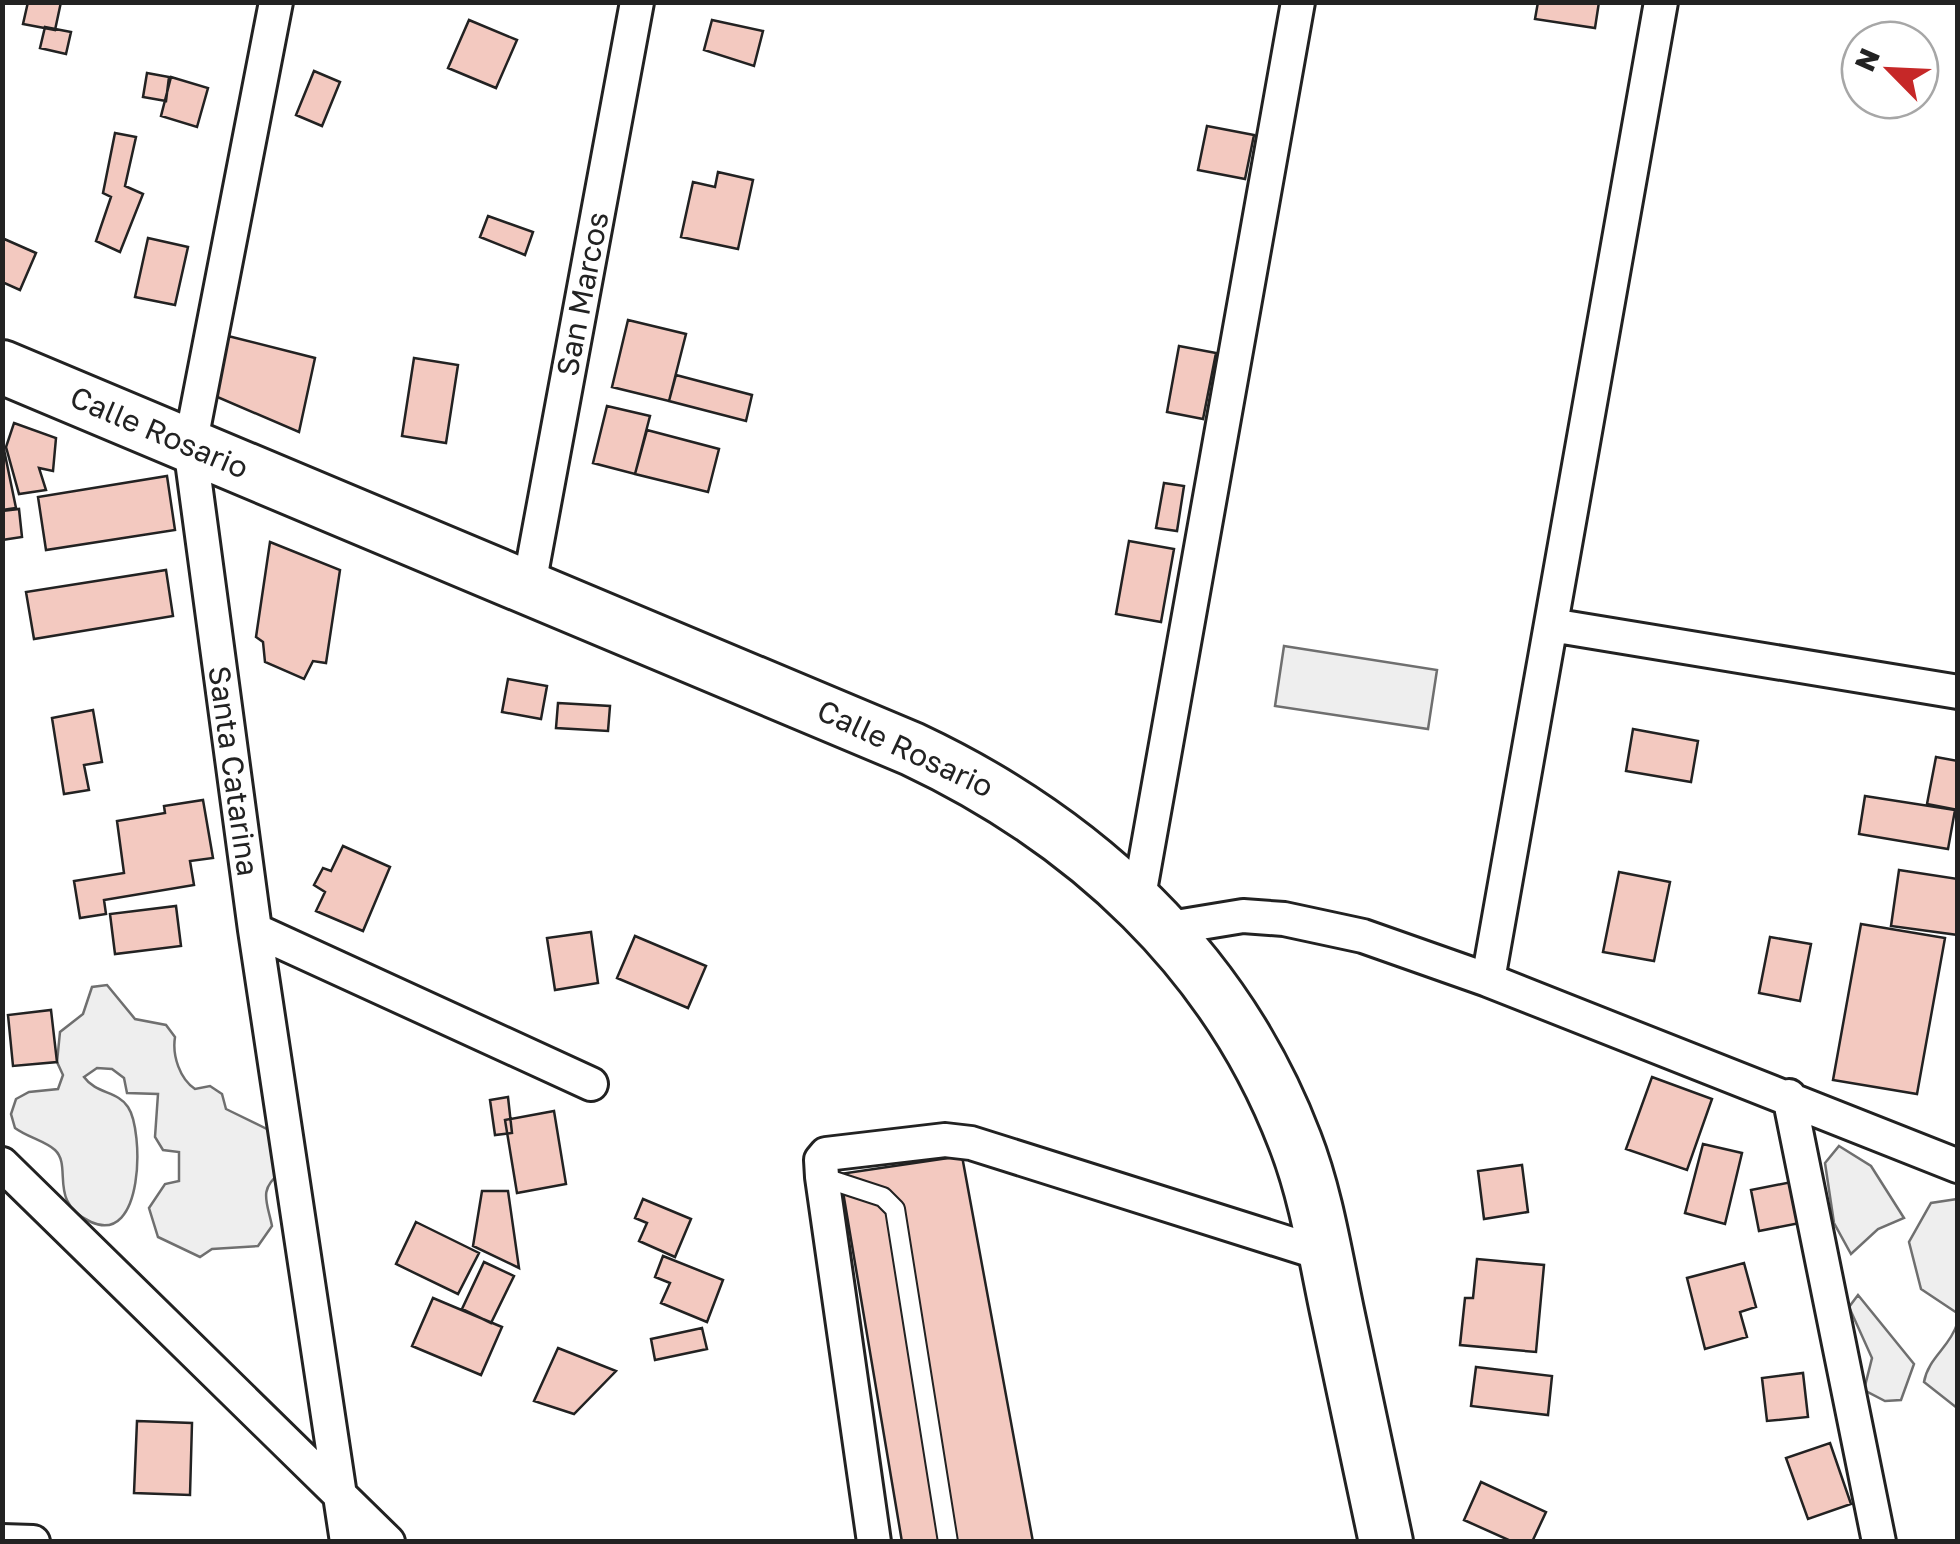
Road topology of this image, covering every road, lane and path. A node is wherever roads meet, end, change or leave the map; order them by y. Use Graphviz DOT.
graph roads {
  1 [pos="276,2"];
  2 [pos="637,2"];
  3 [pos="1298,2"];
  4 [pos="1661,2"];
  5 [pos="2,367"];
  6 [pos="190,446"];
  7 [pos="529,585"];
  8 [pos="1551,624"];
  9 [pos="1958,692"];
  10 [pos="1151,916"];
  11 [pos="254,930"];
  12 [pos="1488,980"];
  13 [pos="591,1084"];
  14 [pos="1788,1096"];
  15 [pos="2,1164"];
  16 [pos="1958,1166"];
  17 [pos="822,1178"];
  18 [pos="1326,1255"];
  19 [pos="340,1496"];
  20 [pos="2,1541"];
  21 [pos="33,1542"];
  22 [pos="348,1542"];
  23 [pos="388,1542"];
  24 [pos="874,1542"];
  25 [pos="948,1542"];
  26 [pos="1386,1542"];
  27 [pos="1879,1542"];
  1 -- 6 [label="street, Santa Catarina"];
  2 -- 7 [label="street, San Marcos"];
  3 -- 10 [label="street"];
  4 -- 8 [label="street"];
  5 -- 6 [label="main road, Calle Rosario"];
  6 -- 7 [label="main road, Calle Rosario"];
  6 -- 11 [label="street, Santa Catarina"];
  7 -- 10 [label="main road, Calle Rosario"];
  8 -- 9 [label="street"];
  8 -- 12 [label="street"];
  10 -- 12 [label="street"];
  10 -- 18 [label="main road, Calle Rosario"];
  11 -- 13 [label="street"];
  11 -- 19 [label="street, Santa Catarina"];
  12 -- 14 [label="street"];
  14 -- 16 [label="street"];
  14 -- 27 [label="street"];
  15 -- 19 [label="street"];
  17 -- 18 [label="street"];
  17 -- 24 [label="street"];
  17 -- 25 [label="lane"];
  18 -- 26 [label="main road, Calle Rosario"];
  19 -- 22 [label="street, Santa Catarina"];
  19 -- 23 [label="street"];
  20 -- 21 [label="street"];
}
